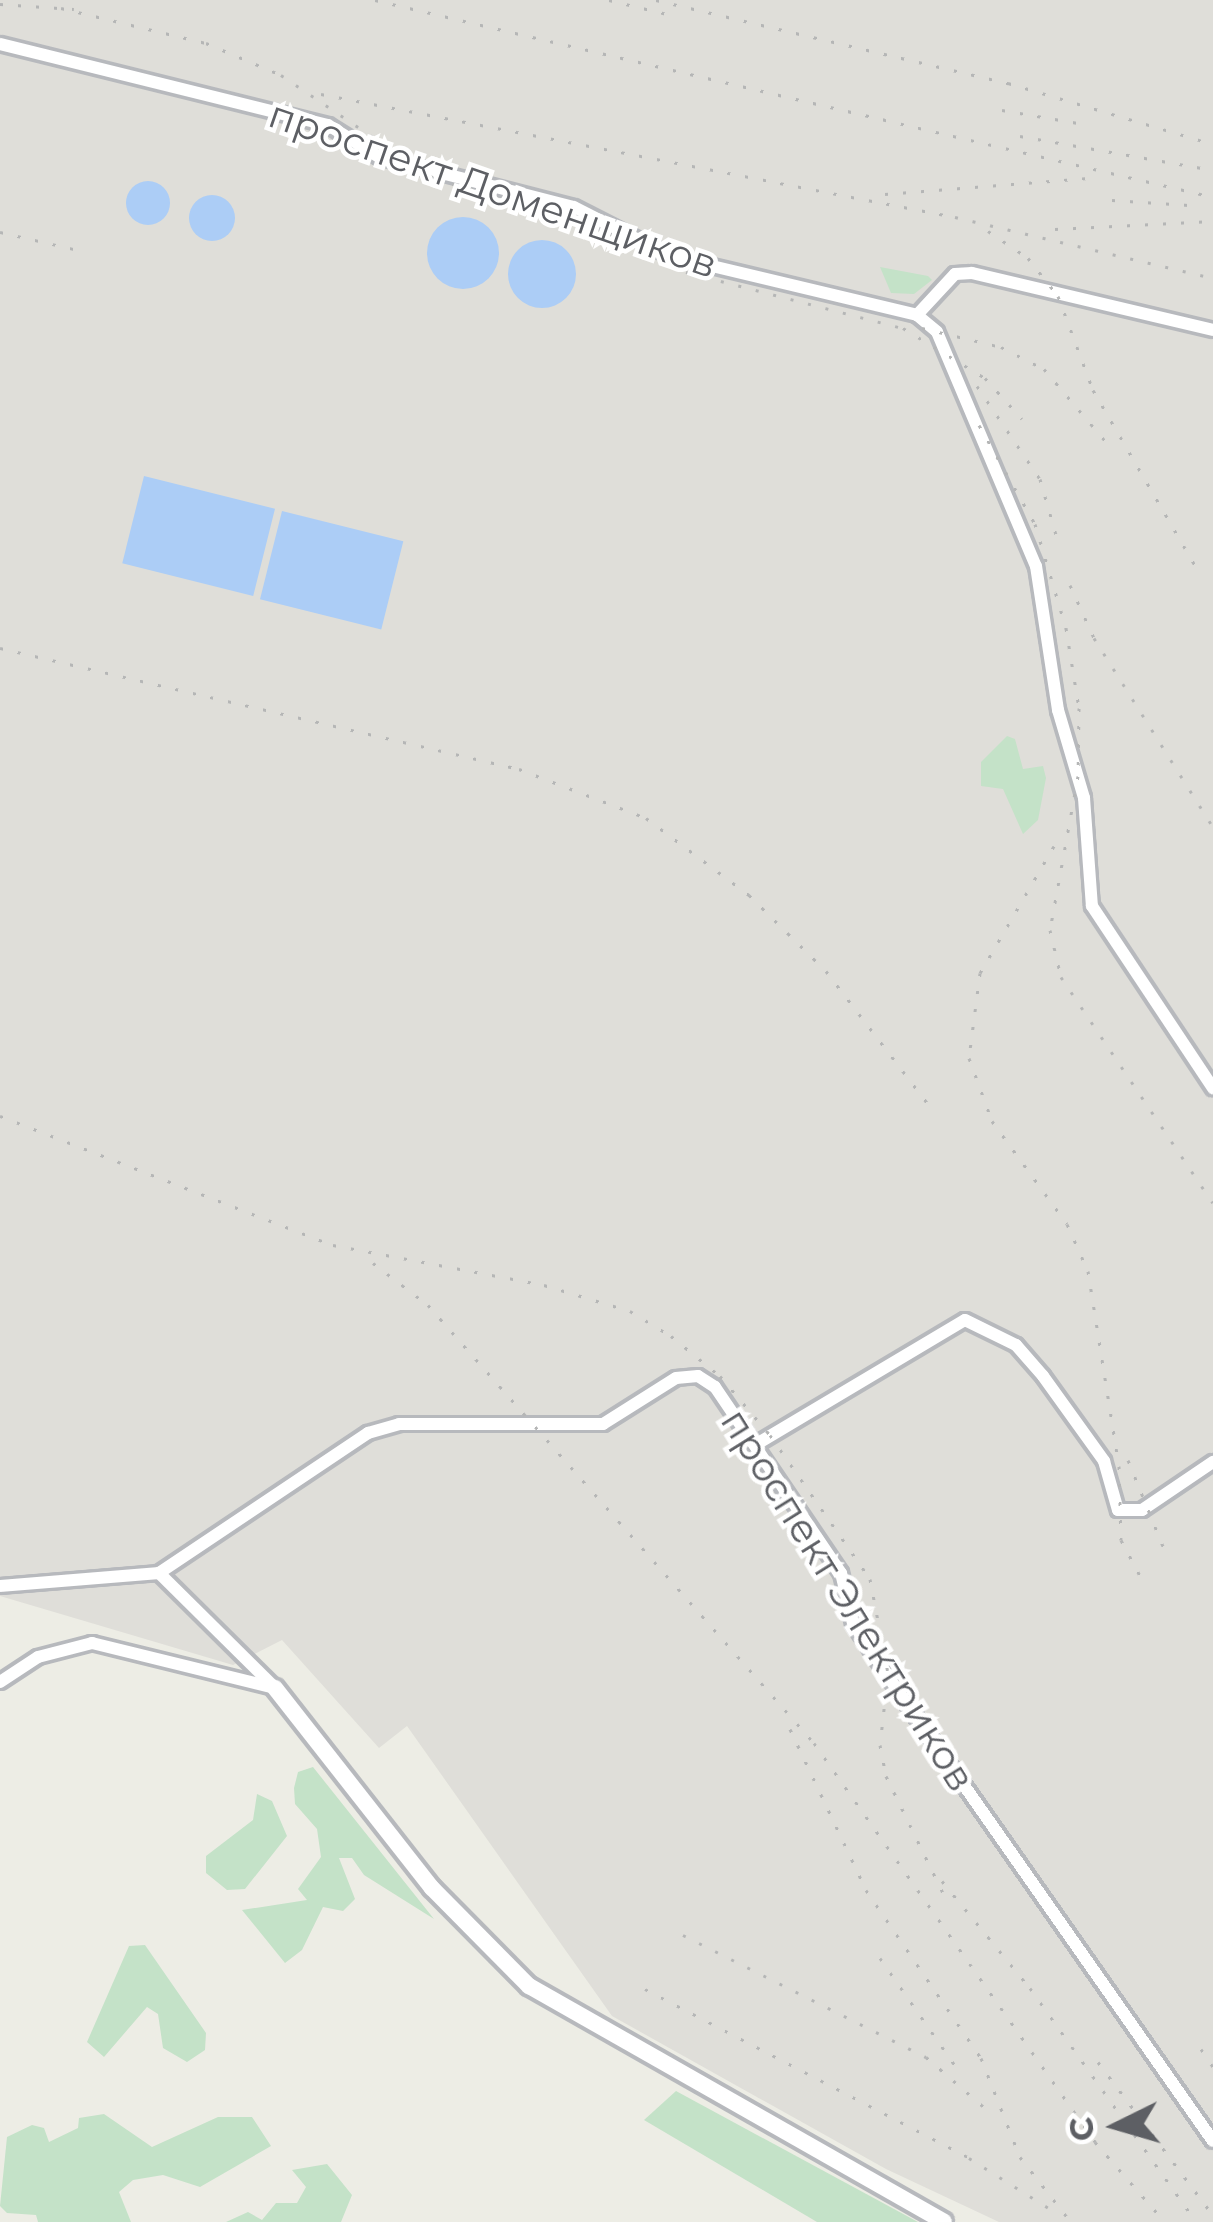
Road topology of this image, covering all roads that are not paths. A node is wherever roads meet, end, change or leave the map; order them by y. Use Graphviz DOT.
graph roads {
  1 [pos="0,44"];
  2 [pos="917,315"];
  3 [pos="1213,330"];
  4 [pos="1213,1088"];
  5 [pos="755,1445"];
  6 [pos="1213,1462"];
  7 [pos="159,1574"];
  8 [pos="0,1586"];
  9 [pos="0,1682"];
  10 [pos="274,1688"];
  11 [pos="1213,2141"];
  12 [pos="944,2222"];
  1 -- 2 [label="street, проспект Доменщиков"];
  2 -- 3 [label="street"];
  2 -- 4 [label="street"];
  5 -- 6 [label="street"];
  5 -- 7 [label="street, проспект Электриков"];
  5 -- 11 [label="street, проспект Электриков"];
  7 -- 8 [label="street"];
  7 -- 10 [label="street"];
  9 -- 10 [label="street"];
  10 -- 12 [label="street"];
}
